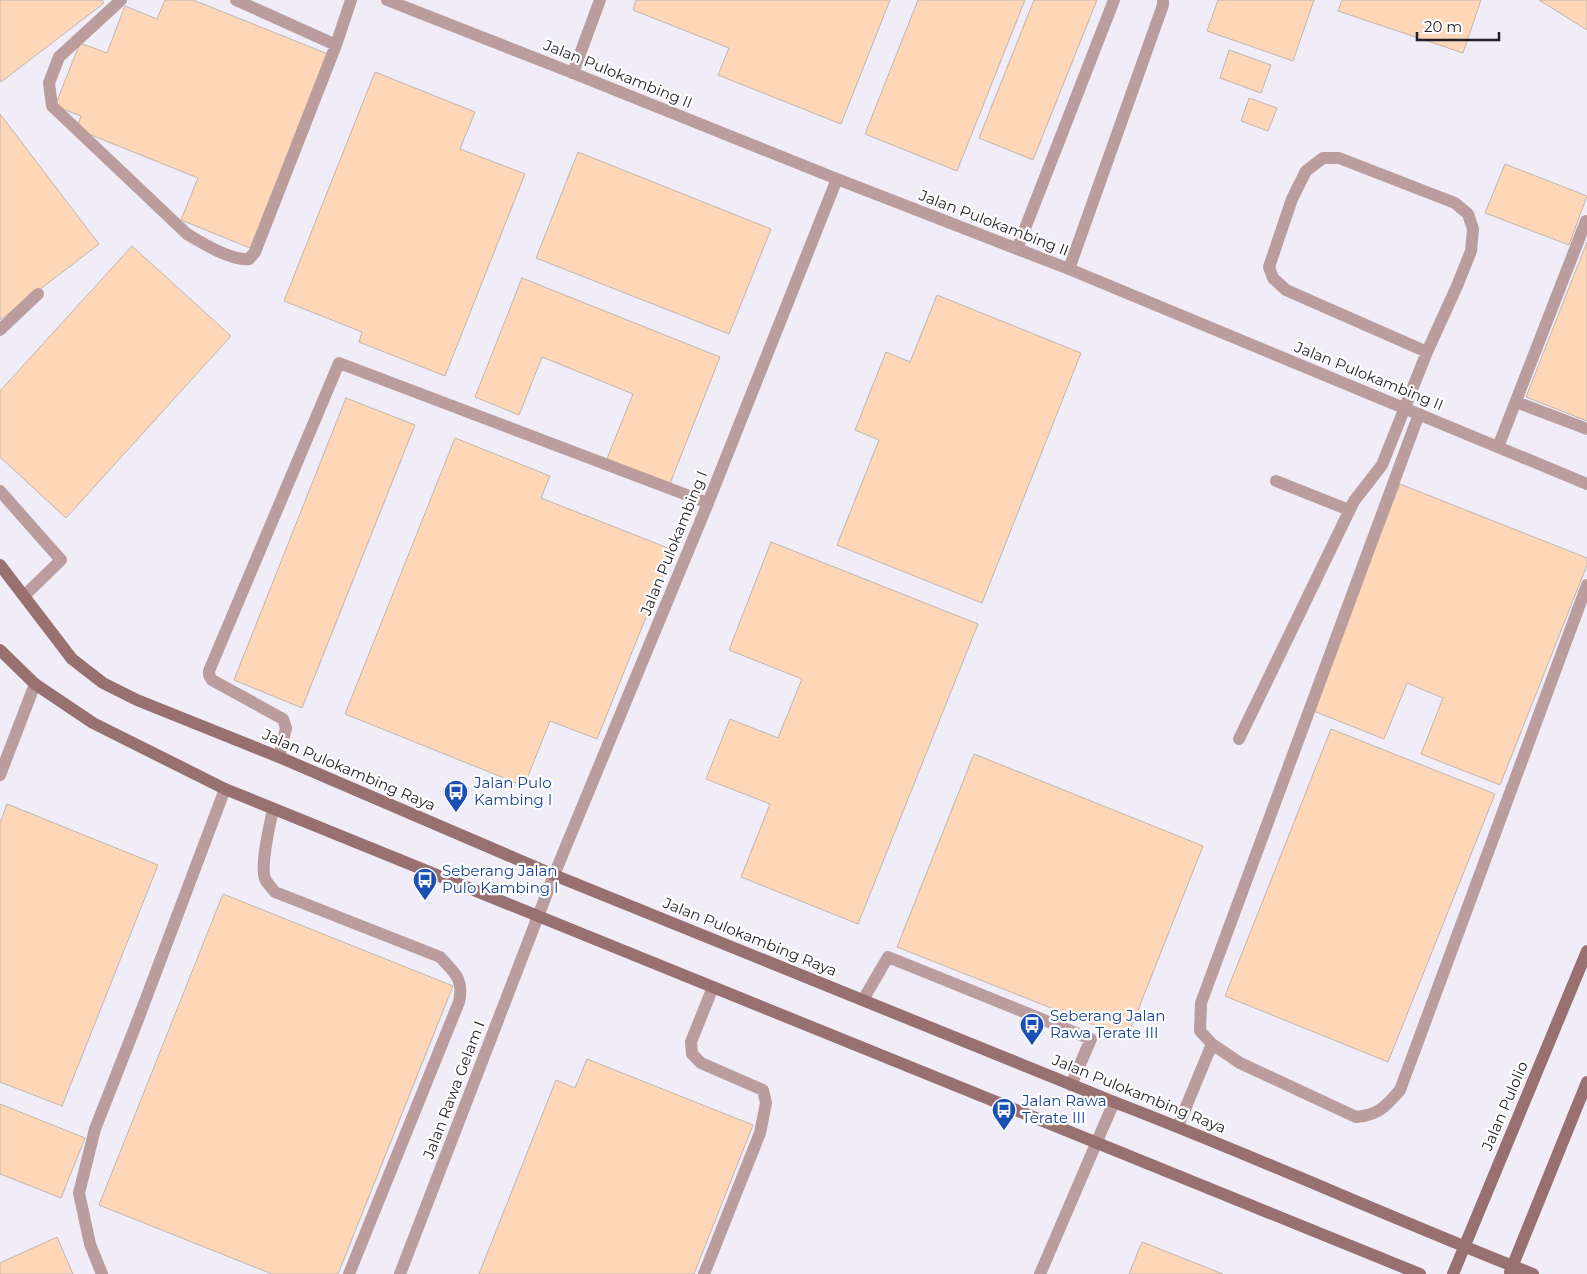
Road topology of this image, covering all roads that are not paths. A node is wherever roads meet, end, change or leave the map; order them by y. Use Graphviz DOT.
graph roads {
  1 [pos="122,0"];
  2 [pos="236,0"];
  3 [pos="351,0"];
  4 [pos="387,0"];
  5 [pos="600,0"];
  6 [pos="1114,0"];
  7 [pos="1163,0"];
  8 [pos="336,45"];
  9 [pos="573,73"];
  10 [pos="837,179"];
  11 [pos="1586,221"];
  12 [pos="1017,249"];
  13 [pos="1069,269"];
  14 [pos="38,294"];
  15 [pos="0,330"];
  16 [pos="1427,352"];
  17 [pos="1516,402"];
  18 [pos="1405,409"];
  19 [pos="1419,414"];
  20 [pos="1587,429"];
  21 [pos="1498,447"];
  22 [pos="1276,481"];
  23 [pos="1587,484"];
  24 [pos="0,491"];
  25 [pos="708,503"];
  26 [pos="1349,510"];
  27 [pos="0,565"];
  28 [pos="1587,585"];
  29 [pos="24,596"];
  30 [pos="0,650"];
  31 [pos="35,684"];
  32 [pos="1239,739"];
  33 [pos="279,757"];
  34 [pos="0,775"];
  35 [pos="225,789"];
  36 [pos="273,809"];
  37 [pos="554,875"];
  38 [pos="537,917"];
  39 [pos="1587,951"];
  40 [pos="713,987"];
  41 [pos="863,1000"];
  42 [pos="1212,1044"];
  43 [pos="1587,1082"];
  44 [pos="1072,1085"];
  45 [pos="1114,1102"];
  46 [pos="1178,1126"];
  47 [pos="1097,1144"];
  48 [pos="1464,1247"];
  49 [pos="1511,1270"];
  50 [pos="102,1274"];
  51 [pos="349,1274"];
  52 [pos="400,1274"];
  53 [pos="704,1274"];
  54 [pos="1040,1274"];
  55 [pos="1420,1274"];
  56 [pos="1453,1274"];
  57 [pos="1533,1274"];
  1 -- 8 [label="street"];
  2 -- 8 [label="street"];
  3 -- 8 [label="street"];
  4 -- 9 [label="street, Jalan Pulokambing II"];
  5 -- 9 [label="street"];
  6 -- 12 [label="street"];
  7 -- 13 [label="street"];
  9 -- 10 [label="street, Jalan Pulokambing II"];
  10 -- 12 [label="street, Jalan Pulokambing II"];
  10 -- 25 [label="street, Jalan Pulokambing I"];
  11 -- 17 [label="street"];
  12 -- 13 [label="street, Jalan Pulokambing II"];
  13 -- 18 [label="street, Jalan Pulokambing II"];
  14 -- 15 [label="street"];
  16 -- 16 [label="street"];
  16 -- 18 [label="street"];
  17 -- 20 [label="street"];
  17 -- 21 [label="street"];
  18 -- 19 [label="street, Jalan Pulokambing II"];
  18 -- 26 [label="street"];
  19 -- 21 [label="street, Jalan Pulokambing II"];
  19 -- 42 [label="street"];
  21 -- 23 [label="street, Jalan Pulokambing II"];
  22 -- 26 [label="street"];
  24 -- 29 [label="street"];
  25 -- 33 [label="street"];
  25 -- 37 [label="street, Jalan Pulokambing I"];
  26 -- 32 [label="street"];
  27 -- 29 [label="street, Jalan Pulokambing Raya"];
  28 -- 42 [label="street"];
  29 -- 33 [label="street, Jalan Pulokambing Raya"];
  30 -- 31 [label="street"];
  31 -- 34 [label="street"];
  31 -- 35 [label="street"];
  33 -- 37 [label="street, Jalan Pulokambing Raya"];
  35 -- 36 [label="street"];
  35 -- 50 [label="street"];
  36 -- 38 [label="street"];
  36 -- 51 [label="street"];
  37 -- 38 [label="street, Jalan Pulokambing I"];
  37 -- 41 [label="street, Jalan Pulokambing Raya"];
  38 -- 40 [label="street"];
  38 -- 52 [label="street, Jalan Rawa Gelam I"];
  39 -- 48 [label="street, Jalan Pulolio"];
  40 -- 47 [label="street"];
  40 -- 53 [label="street"];
  41 -- 44 [label="street, Jalan Pulokambing Raya"];
  41 -- 44 [label="street"];
  42 -- 46 [label="street"];
  43 -- 49 [label="street"];
  44 -- 45 [label="street, Jalan Pulokambing Raya"];
  45 -- 46 [label="street, Jalan Pulokambing Raya"];
  45 -- 47 [label="street"];
  46 -- 48 [label="street, Jalan Pulokambing Raya"];
  47 -- 54 [label="street"];
  47 -- 55 [label="street"];
  48 -- 49 [label="street, Jalan Pulokambing Raya"];
  48 -- 56 [label="street, Jalan Pulolio"];
  49 -- 57 [label="street, Jalan Pulokambing Raya"];
}
